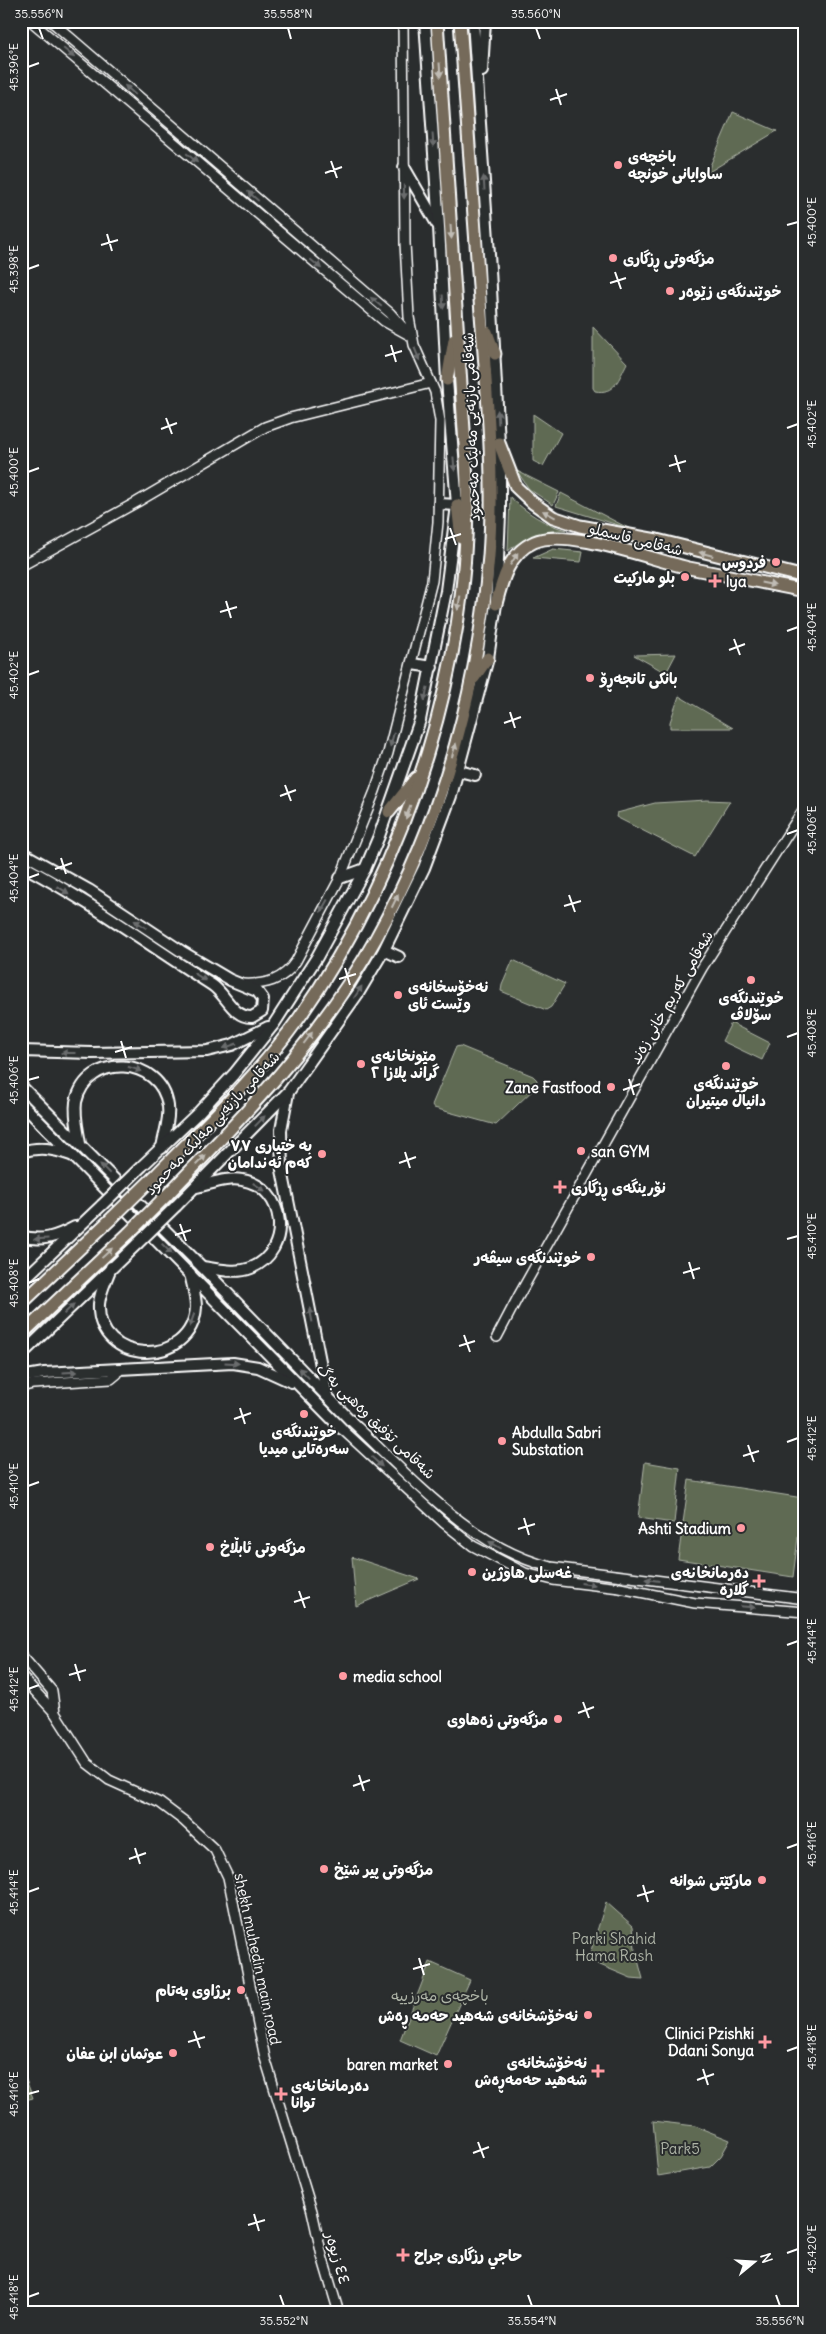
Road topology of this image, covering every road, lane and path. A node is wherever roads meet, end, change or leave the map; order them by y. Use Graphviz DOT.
graph roads {
  1 [pos="32,21"];
  2 [pos="51,21"];
  3 [pos="403,21"];
  4 [pos="425,21"];
  5 [pos="437,21"];
  6 [pos="460,21"];
  7 [pos="473,21"];
  8 [pos="485,21"];
  9 [pos="479,96"];
  10 [pos="404,167"];
  11 [pos="439,227"];
  12 [pos="390,313"];
  13 [pos="482,316"];
  14 [pos="384,321"];
  15 [pos="456,324"];
  16 [pos="411,336"];
  17 [pos="495,354"];
  18 [pos="447,380"];
  19 [pos="432,382"];
  20 [pos="499,443"];
  21 [pos="439,504"];
  22 [pos="457,506"];
  23 [pos="597,530"];
  24 [pos="593,544"];
  25 [pos="21,566"];
  26 [pos="465,571"];
  27 [pos="805,578"];
  28 [pos="805,591"];
  29 [pos="496,604"];
  30 [pos="488,658"];
  31 [pos="412,664"];
  32 [pos="432,667"];
  33 [pos="472,679"];
  34 [pos="421,770"];
  35 [pos="459,770"];
  36 [pos="476,775"];
  37 [pos="805,807"];
  38 [pos="389,812"];
  39 [pos="21,852"];
  40 [pos="21,865"];
  41 [pos="365,869"];
  42 [pos="340,878"];
  43 [pos="384,950"];
  44 [pos="399,957"];
  45 [pos="240,984"];
  46 [pos="274,1024"];
  47 [pos="21,1051"];
  48 [pos="21,1086"];
  49 [pos="288,1091"];
  50 [pos="21,1103"];
  51 [pos="80,1144"];
  52 [pos="161,1148"];
  53 [pos="21,1152"];
  54 [pos="75,1156"];
  55 [pos="195,1187"];
  56 [pos="90,1216"];
  57 [pos="21,1236"];
  58 [pos="202,1267"];
  59 [pos="111,1268"];
  60 [pos="190,1272"];
  61 [pos="21,1282"];
  62 [pos="21,1304"];
  63 [pos="21,1335"];
  64 [pos="497,1337"];
  65 [pos="21,1354"];
  66 [pos="119,1369"];
  67 [pos="21,1377"];
  68 [pos="297,1385"];
  69 [pos="21,1387"];
  70 [pos="328,1397"];
  71 [pos="350,1420"];
  72 [pos="342,1429"];
  73 [pos="805,1599"];
  74 [pos="805,1612"];
  75 [pos="21,1655"];
  76 [pos="21,1676"];
  77 [pos="55,1714"];
  78 [pos="312,2211"];
  79 [pos="339,2313"];
  1 -- 14 [label="street, one-way"];
  12 -- 2 [label="street, one-way"];
  3 -- 10 [label="street"];
  4 -- 11 [label="main road, one-way"];
  5 -- 15 [label="main road, شەقامی بازنەیی مەلیک مەحمود, one-way"];
  6 -- 13 [label="main road, شەقامی بازنەیی مەلیک مەحمود"];
  7 -- 9 [label="main road"];
  8 -- 9 [label="main road"];
  17 -- 9 [label="main road, one-way"];
  10 -- 11 [label="main road"];
  10 -- 16 [label="street, one-way"];
  11 -- 18 [label="main road, one-way"];
  12 -- 14 [label="street"];
  12 -- 16 [label="street"];
  13 -- 17 [label="main road"];
  13 -- 33 [label="main road, شەقامی بازنەیی مەلیک مەحمود"];
  14 -- 16 [label="street"];
  15 -- 18 [label="main road"];
  15 -- 26 [label="main road, شەقامی بازنەیی مەلیک مەحمود"];
  16 -- 19 [label="street, one-way"];
  20 -- 17 [label="main road, one-way"];
  18 -- 22 [label="main road, one-way"];
  19 -- 21 [label="street"];
  19 -- 25 [label="street"];
  23 -- 20 [label="main road, one-way"];
  20 -- 29 [label="main road"];
  21 -- 22 [label="main road"];
  21 -- 31 [label="street"];
  22 -- 26 [label="main road"];
  22 -- 32 [label="main road"];
  23 -- 24 [label="main road"];
  27 -- 23 [label="main road, one-way"];
  24 -- 28 [label="main road, شەقامی قاسملو, one-way"];
  29 -- 24 [label="main road, شەقامی قاسملو, one-way"];
  26 -- 34 [label="main road, شەقامی بازنەیی مەلیک مەحمود, one-way"];
  29 -- 30 [label="main road"];
  30 -- 33 [label="main road"];
  30 -- 35 [label="main road"];
  31 -- 32 [label="main road"];
  31 -- 42 [label="street, one-way"];
  32 -- 38 [label="main road, one-way"];
  63 -- 33 [label="main road, شەقامی بازنەیی مەلیک مەحمود, one-way, bridge"];
  34 -- 38 [label="main road"];
  34 -- 62 [label="main road, شەقامی بازنەیی مەلیک مەحمود, one-way, bridge"];
  35 -- 36 [label="main road"];
  35 -- 43 [label="main road"];
  37 -- 64 [label="street, شەقامی کەریم خانی زەند"];
  38 -- 41 [label="main road"];
  45 -- 39 [label="main road, one-way"];
  40 -- 45 [label="main road, one-way"];
  41 -- 42 [label="main road"];
  41 -- 46 [label="main road"];
  42 -- 45 [label="street, one-way"];
  43 -- 44 [label="main road"];
  49 -- 43 [label="main road, one-way"];
  46 -- 47 [label="main road, one-way"];
  46 -- 52 [label="main road"];
  48 -- 51 [label="main road, شەقامی تۆفیق وەهبی بەگ"];
  55 -- 49 [label="main road, one-way"];
  70 -- 49 [label="main road, one-way"];
  50 -- 54 [label="main road, شەقامی تۆفیق وەهبی بەگ"];
  51 -- 52 [label="main road, one-way"];
  58 -- 51 [label="main road, شەقامی تۆفیق وەهبی بەگ, one-way"];
  52 -- 56 [label="main road, bridge"];
  53 -- 54 [label="main road"];
  54 -- 60 [label="main road, شەقامی تۆفیق وەهبی بەگ, one-way"];
  55 -- 58 [label="main road, one-way"];
  55 -- 59 [label="main road, bridge"];
  56 -- 57 [label="main road, one-way"];
  56 -- 61 [label="main road"];
  70 -- 58 [label="main road, شەقامی تۆفیق وەهبی بەگ, one-way"];
  60 -- 59 [label="main road, one-way"];
  65 -- 59 [label="main road, one-way"];
  60 -- 68 [label="main road, شەقامی تۆفیق وەهبی بەگ"];
  67 -- 66 [label="main road, one-way"];
  66 -- 68 [label="main road, one-way"];
  66 -- 69 [label="street"];
  68 -- 72 [label="main road, شەقامی تۆفیق وەهبی بەگ"];
  70 -- 71 [label="main road, شەقامی تۆفیق وەهبی بەگ"];
  73 -- 71 [label="street, شەقامی تۆفیق وەهبی بەگ, one-way"];
  72 -- 74 [label="street, شەقامی تۆفیق وەهبی بەگ, one-way"];
  75 -- 77 [label="street"];
  76 -- 77 [label="street"];
  77 -- 78 [label="street, shekh muhedin main road"];
  78 -- 79 [label="street, ٤٤ زیوەر"];
}
